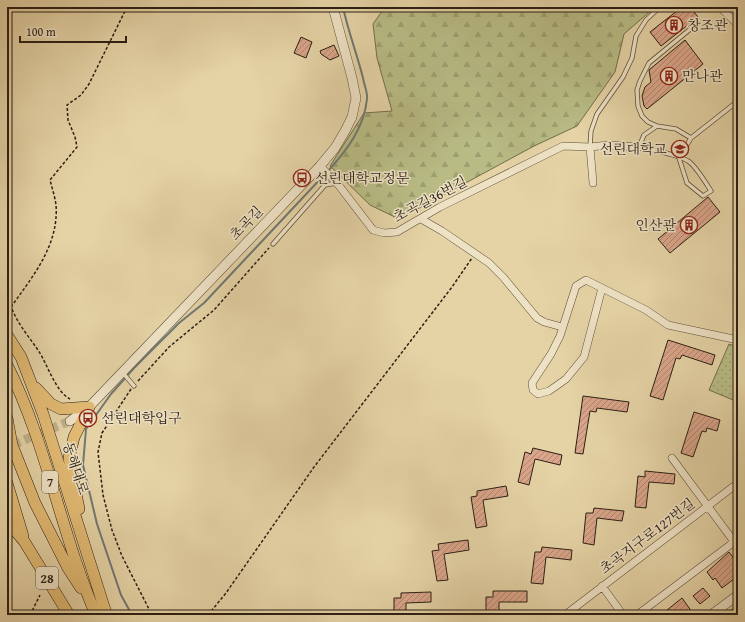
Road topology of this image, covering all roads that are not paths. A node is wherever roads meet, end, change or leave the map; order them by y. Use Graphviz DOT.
graph roads {
  1 [pos="333,7"];
  2 [pos="660,7"];
  3 [pos="720,7"];
  4 [pos="738,25"];
  5 [pos="694,26"];
  6 [pos="738,101"];
  7 [pos="657,126"];
  8 [pos="692,138"];
  9 [pos="590,147"];
  10 [pos="639,147"];
  11 [pos="680,158"];
  12 [pos="323,168"];
  13 [pos="337,183"];
  14 [pos="592,183"];
  15 [pos="421,218"];
  16 [pos="273,244"];
  17 [pos="602,288"];
  18 [pos="562,327"];
  19 [pos="7,335"];
  20 [pos="738,340"];
  21 [pos="7,365"];
  22 [pos="122,372"];
  23 [pos="29,380"];
  24 [pos="134,386"];
  25 [pos="89,407"];
  26 [pos="7,418"];
  27 [pos="70,421"];
  28 [pos="9,448"];
  29 [pos="672,458"];
  30 [pos="738,482"];
  31 [pos="7,483"];
  32 [pos="707,506"];
  33 [pos="7,521"];
  34 [pos="24,541"];
  35 [pos="737,543"];
  36 [pos="90,561"];
  37 [pos="602,586"];
  38 [pos="738,595"];
  39 [pos="90,600"];
  40 [pos="69,615"];
  41 [pos="96,615"];
  42 [pos="108,615"];
  43 [pos="565,615"];
  44 [pos="623,615"];
  45 [pos="637,615"];
  46 [pos="711,615"];
  1 -- 12 [label="street, 초곡길"];
  2 -- 9 [label="lane"];
  3 -- 4 [label="street"];
  5 -- 7 [label="lane"];
  6 -- 8 [label="lane"];
  7 -- 8 [label="lane"];
  7 -- 10 [label="lane"];
  8 -- 11 [label="lane"];
  9 -- 10 [label="street, 초곡길36번길"];
  9 -- 14 [label="street"];
  9 -- 15 [label="street, 초곡길36번길"];
  10 -- 11 [label="lane"];
  11 -- 11 [label="lane"];
  12 -- 13 [label="street, 초곡길36번길"];
  12 -- 22 [label="street, 초곡길"];
  13 -- 15 [label="street, 초곡길36번길"];
  13 -- 16 [label="lane"];
  15 -- 18 [label="street"];
  17 -- 18 [label="street"];
  17 -- 18 [label="street"];
  17 -- 20 [label="street"];
  19 -- 23 [label="main road, 동해대로 / 7"];
  21 -- 39 [label="main road, 동해대로 / 7"];
  22 -- 24 [label="lane"];
  22 -- 25 [label="street, 초곡길"];
  23 -- 25 [label="main road"];
  23 -- 36 [label="main road, 동해대로 / 7"];
  25 -- 27 [label="street, 초곡길"];
  25 -- 36 [label="main road"];
  26 -- 28 [label="main road"];
  28 -- 39 [label="main road"];
  29 -- 32 [label="street, 초곡지구로127번길"];
  30 -- 32 [label="street, 초곡지구로127번길"];
  31 -- 34 [label="main road"];
  32 -- 35 [label="street, 초곡지구로127번길"];
  32 -- 37 [label="street, 초곡지구로127번길"];
  33 -- 34 [label="main road, 28"];
  34 -- 40 [label="main road, 28"];
  35 -- 45 [label="street, 초곡지구로127번길"];
  36 -- 42 [label="main road, 동해대로 / 7"];
  37 -- 43 [label="street, 초곡지구로127번길"];
  37 -- 44 [label="street"];
  38 -- 46 [label="street"];
  39 -- 41 [label="main road, 동해대로 / 7"];
}
